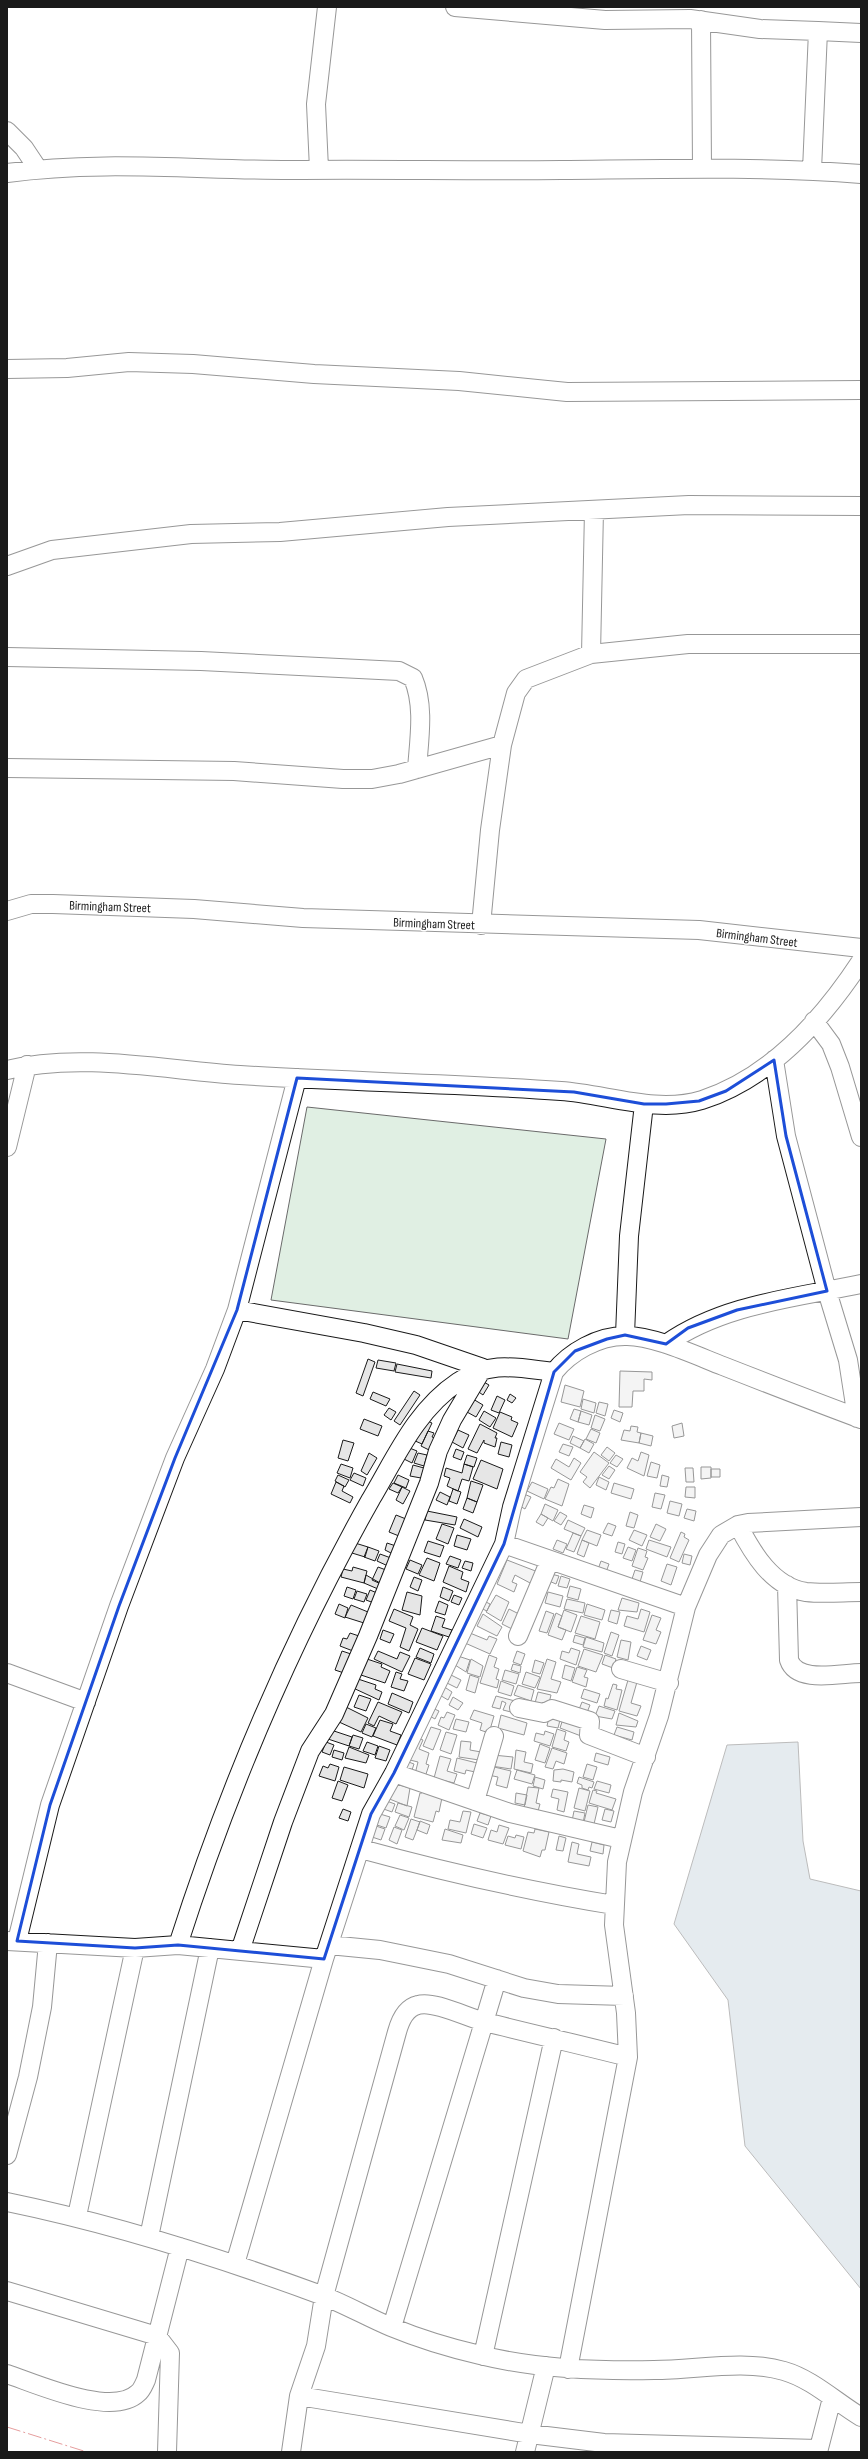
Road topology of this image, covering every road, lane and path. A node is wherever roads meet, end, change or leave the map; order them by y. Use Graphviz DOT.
graph roads {
  1 [pos="327,7"];
  2 [pos="333,7"];
  3 [pos="455,7"];
  4 [pos="701,20"];
  5 [pos="818,31"];
  6 [pos="861,33"];
  7 [pos="7,131"];
  8 [pos="38,169"];
  9 [pos="319,169"];
  10 [pos="702,169"];
  11 [pos="812,170"];
  12 [pos="7,173"];
  13 [pos="861,174"];
  14 [pos="7,369"];
  15 [pos="861,390"];
  16 [pos="861,506"];
  17 [pos="594,510"];
  18 [pos="7,566"];
  19 [pos="861,644"];
  20 [pos="591,654"];
  21 [pos="7,657"];
  22 [pos="502,745"];
  23 [pos="7,768"];
  24 [pos="417,769"];
  25 [pos="7,911"];
  26 [pos="481,925"];
  27 [pos="861,948"];
  28 [pos="861,961"];
  29 [pos="814,1021"];
  30 [pos="774,1060"];
  31 [pos="27,1065"];
  32 [pos="7,1070"];
  33 [pos="297,1078"];
  34 [pos="644,1104"];
  35 [pos="861,1137"];
  36 [pos="7,1147"];
  37 [pos="861,1284"];
  38 [pos="827,1291"];
  39 [pos="237,1310"];
  40 [pos="625,1335"];
  41 [pos="666,1344"];
  42 [pos="483,1368"];
  43 [pos="554,1372"];
  44 [pos="859,1419"];
  45 [pos="861,1517"];
  46 [pos="738,1525"];
  47 [pos="504,1544"];
  48 [pos="550,1560"];
  49 [pos="787,1586"];
  50 [pos="861,1592"];
  51 [pos="686,1607"];
  52 [pos="518,1636"];
  53 [pos="621,1670"];
  54 [pos="7,1673"];
  55 [pos="861,1673"];
  56 [pos="669,1683"];
  57 [pos="86,1702"];
  58 [pos="519,1708"];
  59 [pos="494,1736"];
  60 [pos="646,1757"];
  61 [pos="394,1773"];
  62 [pos="475,1801"];
  63 [pos="621,1839"];
  64 [pos="361,1849"];
  65 [pos="614,1905"];
  66 [pos="12,1941"];
  67 [pos="48,1943"];
  68 [pos="178,1945"];
  69 [pos="135,1948"];
  70 [pos="210,1948"];
  71 [pos="240,1951"];
  72 [pos="326,1952"];
  73 [pos="497,1979"];
  74 [pos="624,1996"];
  75 [pos="484,2022"];
  76 [pos="554,2038"];
  77 [pos="628,2057"];
  78 [pos="7,2155"];
  79 [pos="7,2202"];
  80 [pos="76,2216"];
  81 [pos="150,2237"];
  82 [pos="180,2247"];
  83 [pos="235,2264"];
  84 [pos="7,2291"];
  85 [pos="324,2296"];
  86 [pos="392,2327"];
  87 [pos="156,2336"];
  88 [pos="483,2356"];
  89 [pos="546,2366"];
  90 [pos="568,2369"];
  91 [pos="7,2374"];
  92 [pos="300,2396"];
  93 [pos="832,2398"];
  94 [pos="861,2417"];
  95 [pos="530,2434"];
  96 [pos="818,2450"];
  97 [pos="167,2452"];
  98 [pos="291,2452"];
  99 [pos="525,2452"];
  1 -- 2 [label="street"];
  1 -- 9 [label="street"];
  3 -- 4 [label="street"];
  4 -- 5 [label="street"];
  4 -- 10 [label="street"];
  5 -- 6 [label="street"];
  5 -- 11 [label="street"];
  7 -- 8 [label="street"];
  8 -- 9 [label="street"];
  8 -- 12 [label="street"];
  9 -- 10 [label="street"];
  10 -- 11 [label="street"];
  11 -- 13 [label="street"];
  14 -- 15 [label="street"];
  16 -- 17 [label="street"];
  17 -- 18 [label="street"];
  17 -- 20 [label="street"];
  19 -- 20 [label="street"];
  20 -- 22 [label="street"];
  21 -- 24 [label="street"];
  22 -- 24 [label="street"];
  22 -- 26 [label="street"];
  23 -- 24 [label="street"];
  25 -- 26 [label="street, Birmingham Street"];
  26 -- 27 [label="street, Birmingham Street"];
  28 -- 29 [label="street"];
  29 -- 30 [label="street"];
  29 -- 35 [label="street"];
  30 -- 34 [label="street"];
  30 -- 38 [label="street"];
  31 -- 32 [label="street"];
  31 -- 33 [label="street"];
  31 -- 36 [label="street"];
  33 -- 34 [label="street"];
  33 -- 39 [label="street"];
  34 -- 40 [label="street"];
  37 -- 38 [label="street"];
  38 -- 41 [label="street"];
  38 -- 44 [label="street"];
  39 -- 42 [label="street"];
  39 -- 57 [label="street"];
  40 -- 41 [label="street"];
  40 -- 43 [label="street"];
  41 -- 44 [label="street"];
  42 -- 43 [label="street"];
  42 -- 68 [label="street"];
  42 -- 71 [label="street"];
  43 -- 47 [label="street"];
  45 -- 46 [label="street"];
  46 -- 49 [label="street"];
  46 -- 51 [label="street"];
  47 -- 48 [label="street"];
  47 -- 61 [label="street"];
  48 -- 51 [label="street"];
  48 -- 52 [label="street"];
  49 -- 50 [label="street"];
  49 -- 55 [label="street"];
  51 -- 56 [label="street"];
  53 -- 56 [label="street"];
  54 -- 57 [label="street"];
  56 -- 60 [label="street"];
  57 -- 66 [label="street"];
  58 -- 60 [label="street"];
  59 -- 62 [label="street"];
  60 -- 63 [label="street"];
  61 -- 62 [label="street"];
  61 -- 64 [label="street"];
  62 -- 63 [label="street"];
  63 -- 65 [label="street"];
  64 -- 65 [label="street"];
  64 -- 72 [label="street"];
  65 -- 74 [label="street"];
  66 -- 67 [label="street"];
  67 -- 69 [label="street"];
  67 -- 78 [label="street"];
  68 -- 69 [label="street"];
  68 -- 70 [label="street"];
  69 -- 80 [label="street"];
  70 -- 71 [label="street"];
  70 -- 81 [label="street"];
  71 -- 72 [label="street"];
  72 -- 73 [label="street"];
  72 -- 83 [label="street"];
  73 -- 74 [label="street"];
  73 -- 75 [label="street"];
  74 -- 77 [label="street"];
  75 -- 76 [label="street"];
  75 -- 85 [label="street"];
  75 -- 86 [label="street"];
  76 -- 77 [label="street"];
  76 -- 88 [label="street"];
  77 -- 90 [label="street"];
  79 -- 80 [label="street"];
  80 -- 81 [label="street"];
  81 -- 82 [label="street"];
  82 -- 83 [label="street"];
  82 -- 87 [label="street"];
  83 -- 85 [label="street"];
  84 -- 87 [label="street"];
  85 -- 86 [label="street"];
  85 -- 92 [label="street"];
  86 -- 88 [label="street"];
  87 -- 91 [label="street"];
  87 -- 97 [label="street"];
  88 -- 89 [label="street"];
  89 -- 90 [label="street"];
  89 -- 95 [label="street"];
  90 -- 93 [label="street"];
  92 -- 95 [label="street"];
  92 -- 98 [label="street"];
  93 -- 94 [label="street"];
  93 -- 96 [label="street"];
  95 -- 96 [label="street"];
  95 -- 99 [label="street"];
}
